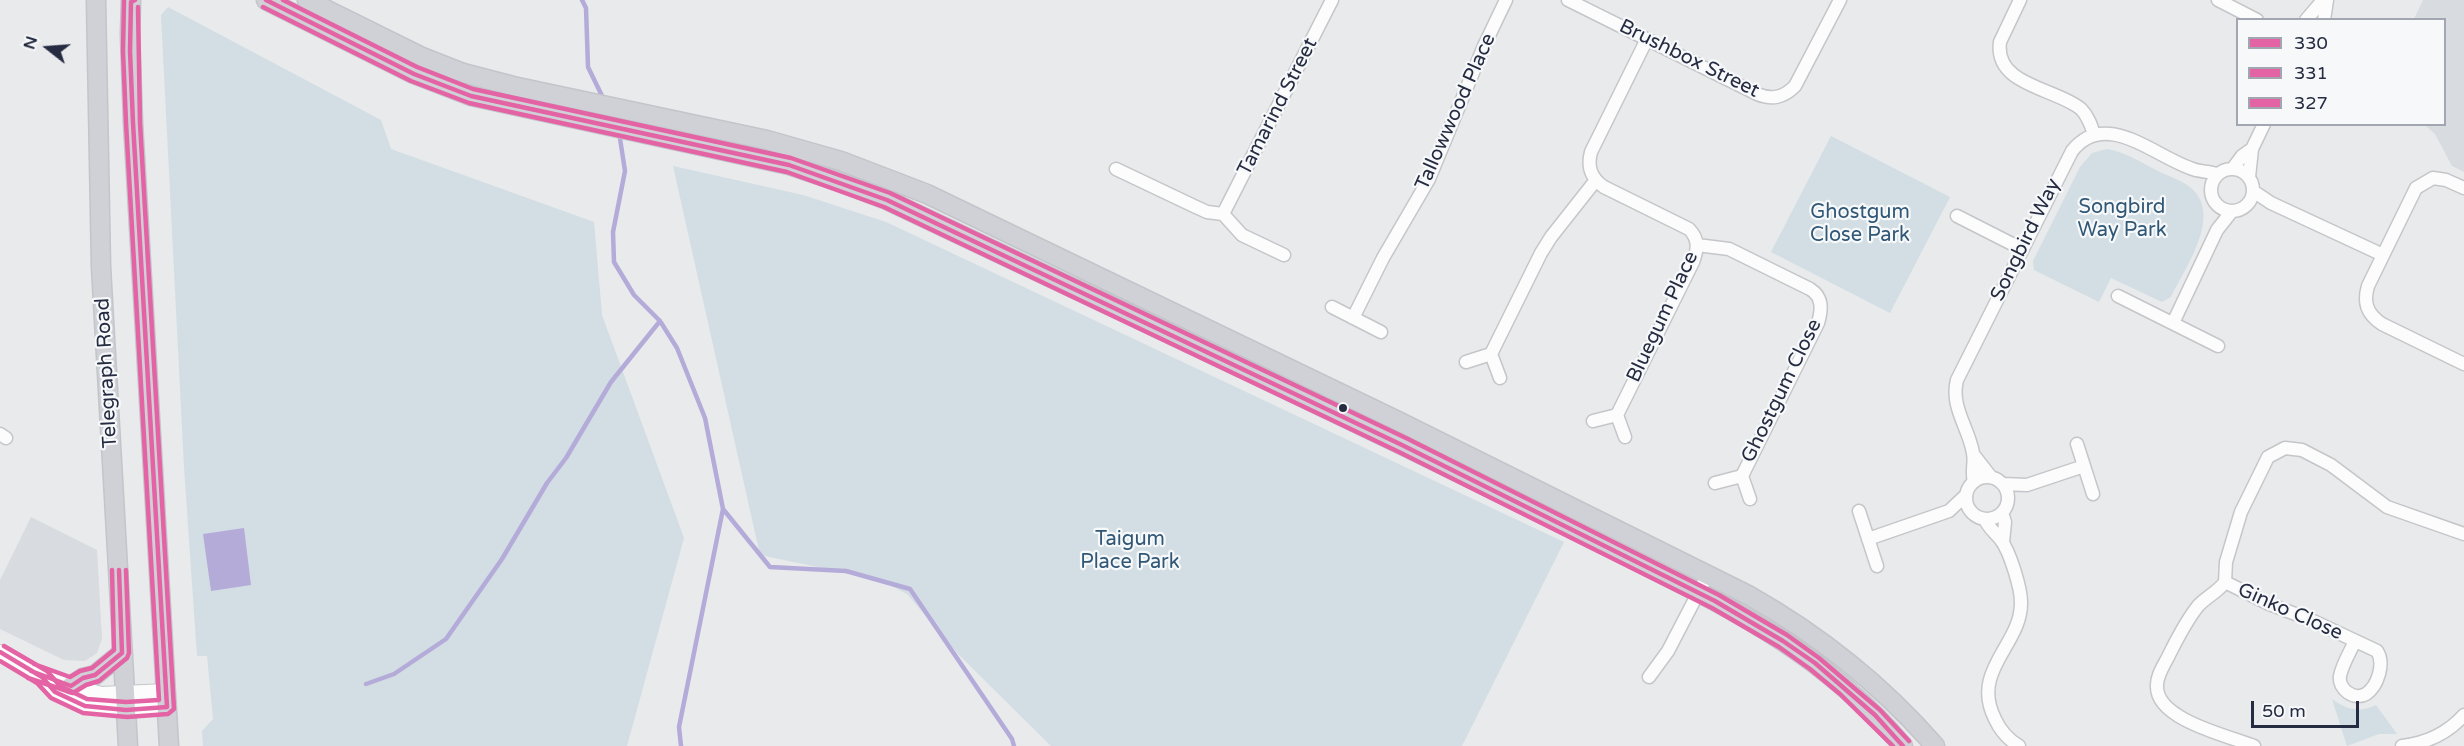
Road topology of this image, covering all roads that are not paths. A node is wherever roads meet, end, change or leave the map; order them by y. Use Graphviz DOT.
graph roads {
  1 [pos="96,0"];
  2 [pos="266,0"];
  3 [pos="307,0"];
  4 [pos="1332,0"];
  5 [pos="1506,0"];
  6 [pos="1568,0"];
  7 [pos="1840,0"];
  8 [pos="2020,0"];
  9 [pos="2218,0"];
  10 [pos="2325,0"];
  11 [pos="133,1"];
  12 [pos="2253,18"];
  13 [pos="2308,18"];
  14 [pos="2324,18"];
  15 [pos="1647,39"];
  16 [pos="2263,126"];
  17 [pos="2094,134"];
  18 [pos="2252,149"];
  19 [pos="2233,168"];
  20 [pos="1116,169"];
  21 [pos="2192,169"];
  22 [pos="2217,174"];
  23 [pos="2249,177"];
  24 [pos="1596,180"];
  25 [pos="2211,187"];
  26 [pos="2464,188"];
  27 [pos="2251,196"];
  28 [pos="2219,206"];
  29 [pos="2232,211"];
  30 [pos="1223,214"];
  31 [pos="1957,216"];
  32 [pos="2217,230"];
  33 [pos="1697,245"];
  34 [pos="2022,249"];
  35 [pos="1284,255"];
  36 [pos="2383,255"];
  37 [pos="2118,296"];
  38 [pos="1332,307"];
  39 [pos="1353,318"];
  40 [pos="2173,323"];
  41 [pos="1381,332"];
  42 [pos="2218,346"];
  43 [pos="1491,354"];
  44 [pos="1466,362"];
  45 [pos="2464,364"];
  46 [pos="1500,378"];
  47 [pos="1617,416"];
  48 [pos="1593,421"];
  49 [pos="1625,437"];
  50 [pos="2077,444"];
  51 [pos="1974,454"];
  52 [pos="2084,466"];
  53 [pos="1742,476"];
  54 [pos="1991,477"];
  55 [pos="1974,482"];
  56 [pos="1715,483"];
  57 [pos="2003,484"];
  58 [pos="2027,485"];
  59 [pos="2093,494"];
  60 [pos="1966,495"];
  61 [pos="1750,499"];
  62 [pos="2008,501"];
  63 [pos="1859,511"];
  64 [pos="1949,511"];
  65 [pos="1971,511"];
  66 [pos="2002,513"];
  67 [pos="1985,519"];
  68 [pos="2464,534"];
  69 [pos="1868,539"];
  70 [pos="2003,542"];
  71 [pos="1877,566"];
  72 [pos="1708,574"];
  73 [pos="2225,582"];
  74 [pos="1699,592"];
  75 [pos="2355,641"];
  76 [pos="0,652"];
  77 [pos="122,653"];
  78 [pos="42,677"];
  79 [pos="1649,677"];
  80 [pos="71,686"];
  81 [pos="167,699"];
  82 [pos="125,703"];
  83 [pos="2464,715"];
  84 [pos="128,746"];
  85 [pos="169,746"];
  86 [pos="1903,746"];
  87 [pos="1935,746"];
  88 [pos="2019,746"];
  89 [pos="2254,746"];
  90 [pos="2402,746"];
  1 -- 77 [label="main road, Telegraph Road"];
  2 -- 74 [label="main road"];
  3 -- 72 [label="main road"];
  4 -- 30 [label="street, Tamarind Street"];
  5 -- 39 [label="street, Tallowwood Place"];
  6 -- 15 [label="street, Brushbox Street"];
  7 -- 15 [label="street, Brushbox Street"];
  8 -- 17 [label="street"];
  9 -- 12 [label="street"];
  10 -- 13 [label="street"];
  10 -- 14 [label="street"];
  11 -- 81 [label="main road, Telegraph Road"];
  15 -- 24 [label="street"];
  16 -- 18 [label="street"];
  17 -- 21 [label="street"];
  17 -- 34 [label="street, Songbird Way"];
  18 -- 19 [label="street"];
  18 -- 23 [label="street"];
  19 -- 22 [label="street"];
  19 -- 23 [label="street"];
  20 -- 30 [label="street"];
  21 -- 22 [label="street"];
  21 -- 25 [label="street"];
  22 -- 25 [label="street"];
  23 -- 27 [label="street"];
  24 -- 33 [label="street, Bluegum Place"];
  24 -- 43 [label="street"];
  25 -- 28 [label="street"];
  26 -- 36 [label="street"];
  27 -- 29 [label="street"];
  27 -- 36 [label="street"];
  28 -- 29 [label="street"];
  28 -- 32 [label="street"];
  29 -- 32 [label="street"];
  30 -- 35 [label="street"];
  31 -- 34 [label="street"];
  32 -- 40 [label="street"];
  33 -- 47 [label="street, Bluegum Place"];
  33 -- 53 [label="street, Ghostgum Close"];
  34 -- 51 [label="street, Songbird Way"];
  36 -- 45 [label="street"];
  37 -- 40 [label="street"];
  38 -- 39 [label="street"];
  39 -- 41 [label="street"];
  40 -- 42 [label="street"];
  43 -- 44 [label="street"];
  43 -- 46 [label="street"];
  47 -- 48 [label="street"];
  47 -- 49 [label="street"];
  50 -- 52 [label="street"];
  51 -- 54 [label="street, Songbird Way"];
  51 -- 55 [label="street, Songbird Way"];
  52 -- 58 [label="street"];
  52 -- 59 [label="street"];
  53 -- 56 [label="street, Ghostgum Close"];
  53 -- 61 [label="street, Ghostgum Close"];
  54 -- 55 [label="street"];
  54 -- 57 [label="street"];
  55 -- 60 [label="street"];
  57 -- 58 [label="street"];
  57 -- 62 [label="street"];
  58 -- 62 [label="street"];
  60 -- 64 [label="street"];
  60 -- 65 [label="street"];
  62 -- 66 [label="street"];
  63 -- 69 [label="street"];
  64 -- 65 [label="street"];
  64 -- 69 [label="street"];
  65 -- 67 [label="street"];
  66 -- 67 [label="street"];
  66 -- 70 [label="street"];
  67 -- 70 [label="street"];
  68 -- 73 [label="street"];
  69 -- 71 [label="street"];
  70 -- 88 [label="street"];
  72 -- 74 [label="street"];
  72 -- 87 [label="main road"];
  73 -- 75 [label="street, Ginko Close"];
  73 -- 89 [label="street"];
  74 -- 79 [label="street"];
  74 -- 86 [label="main road"];
  76 -- 78 [label="street"];
  77 -- 80 [label="main road"];
  77 -- 82 [label="main road, Telegraph Road"];
  78 -- 80 [label="street"];
  78 -- 82 [label="street"];
  80 -- 82 [label="street"];
  81 -- 82 [label="street"];
  81 -- 85 [label="main road, Telegraph Road"];
  82 -- 84 [label="main road, Telegraph Road"];
  83 -- 90 [label="street"];
}
